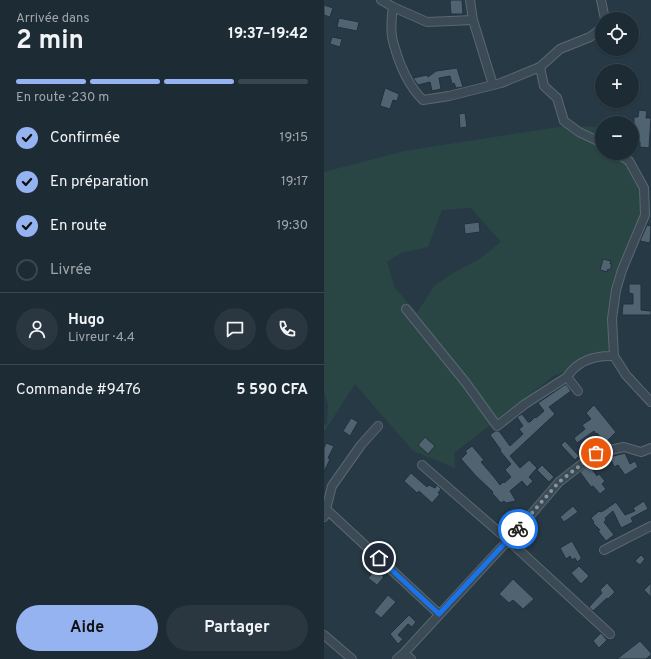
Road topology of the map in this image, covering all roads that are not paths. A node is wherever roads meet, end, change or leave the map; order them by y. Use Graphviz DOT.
graph roads {
  1 [pos="381,0"];
  2 [pos="470,0"];
  3 [pos="601,0"];
  4 [pos="393,7"];
  5 [pos="604,12"];
  6 [pos="472,20"];
  7 [pos="595,33"];
  8 [pos="540,67"];
  9 [pos="493,85"];
  10 [pos="595,140"];
  11 [pos="628,160"];
  12 [pos="406,309"];
  13 [pos="614,356"];
  14 [pos="567,377"];
  15 [pos="578,391"];
  16 [pos="651,402"];
  17 [pos="378,426"];
  18 [pos="651,448"];
  19 [pos="422,466"];
  20 [pos="325,513"];
  21 [pos="651,526"];
  22 [pos="508,540"];
  23 [pos="604,550"];
  24 [pos="439,614"];
  25 [pos="610,634"];
  26 [pos="324,635"];
  27 [pos="404,653"];
  28 [pos="352,659"];
  29 [pos="397,659"];
  30 [pos="412,659"];
  1 -- 4 [label="street"];
  2 -- 6 [label="street"];
  3 -- 5 [label="street"];
  4 -- 6 [label="street"];
  4 -- 9 [label="street"];
  6 -- 9 [label="street"];
  7 -- 8 [label="street"];
  8 -- 9 [label="street"];
  8 -- 10 [label="street"];
  11 -- 13 [label="street"];
  12 -- 14 [label="street"];
  13 -- 14 [label="street"];
  13 -- 16 [label="street"];
  14 -- 15 [label="street"];
  17 -- 20 [label="street"];
  18 -- 22 [label="street"];
  19 -- 22 [label="street"];
  20 -- 24 [label="street"];
  21 -- 23 [label="street"];
  22 -- 24 [label="street"];
  22 -- 25 [label="street"];
  24 -- 27 [label="street"];
  26 -- 28 [label="street"];
  27 -- 29 [label="street"];
  27 -- 30 [label="street"];
}
